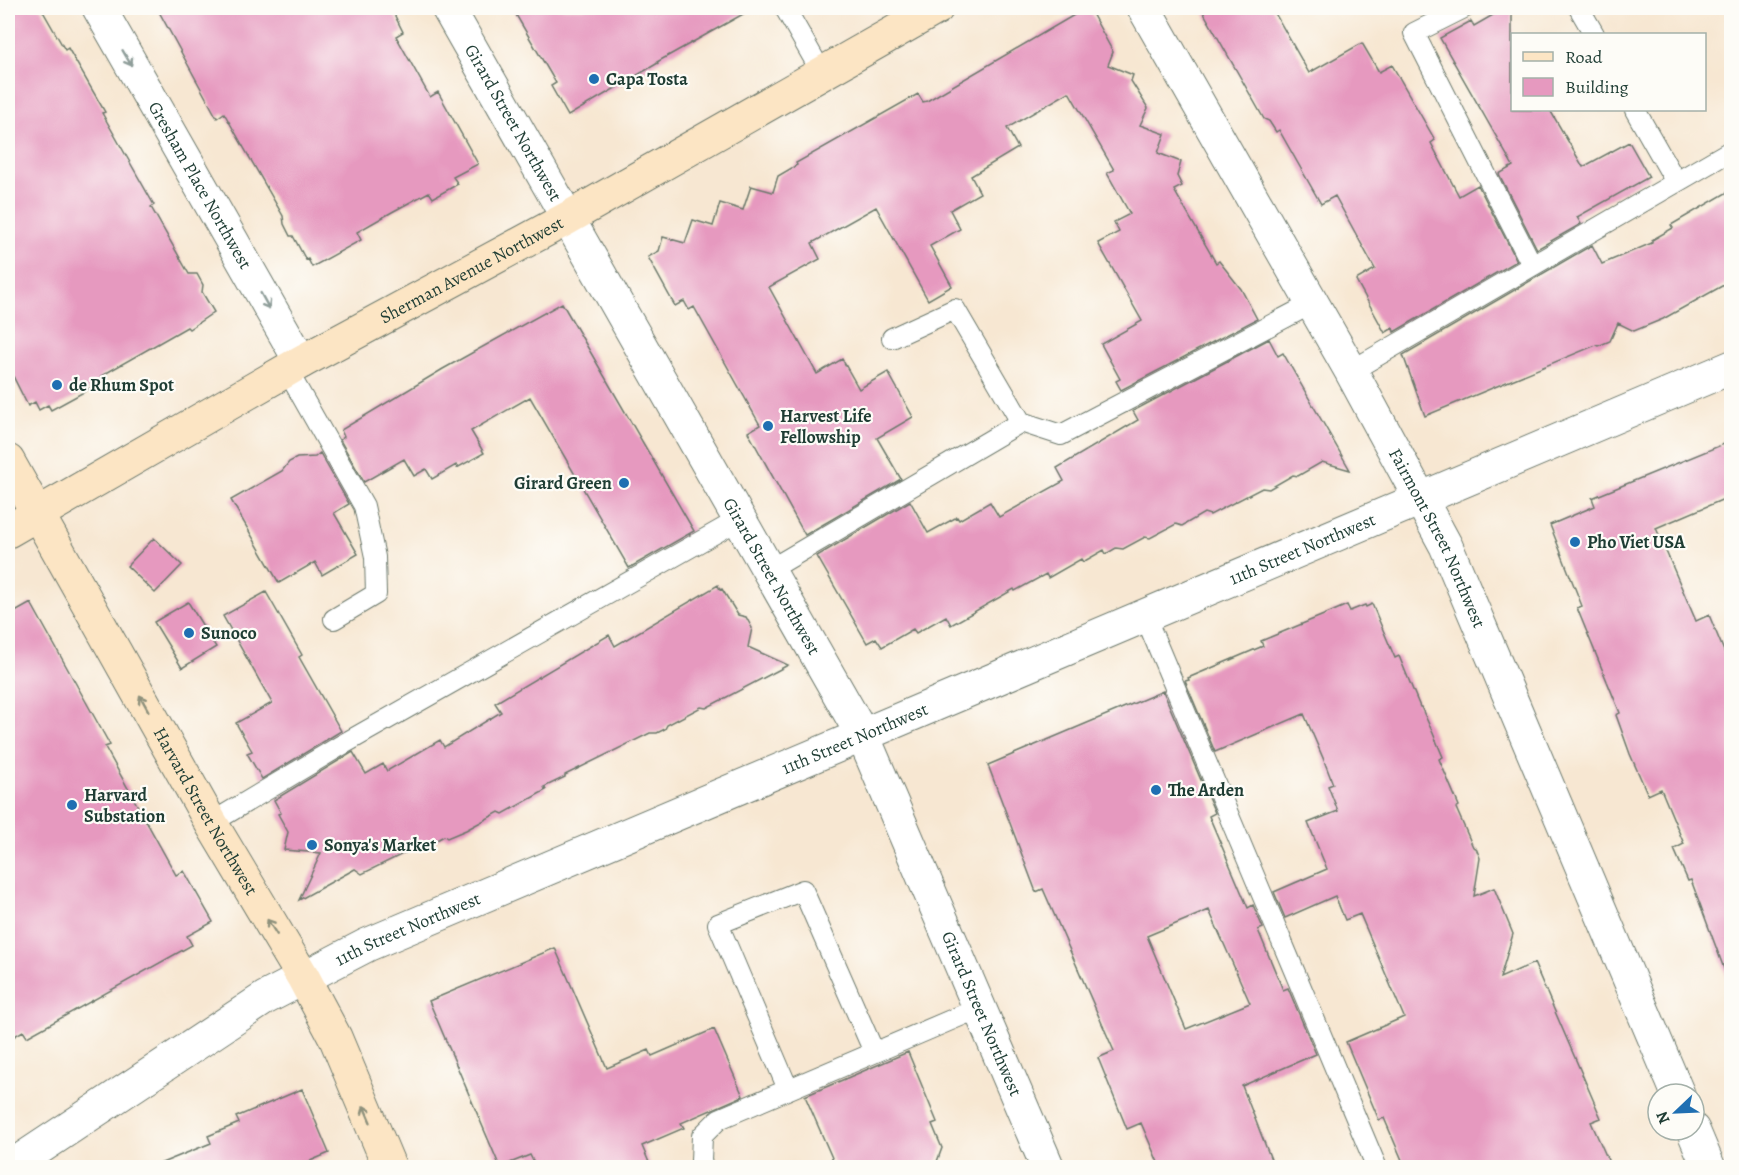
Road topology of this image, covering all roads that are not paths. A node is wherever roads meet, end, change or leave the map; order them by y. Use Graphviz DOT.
graph roads {
  1 [pos="99,8"];
  2 [pos="448,8"];
  3 [pos="785,8"];
  4 [pos="937,8"];
  5 [pos="1144,8"];
  6 [pos="1464,8"];
  7 [pos="1579,8"];
  8 [pos="1593,33"];
  9 [pos="822,73"];
  10 [pos="1636,111"];
  11 [pos="1731,150"];
  12 [pos="1676,182"];
  13 [pos="568,218"];
  14 [pos="1532,266"];
  15 [pos="1313,303"];
  16 [pos="892,338"];
  17 [pos="294,366"];
  18 [pos="1731,367"];
  19 [pos="1352,371"];
  20 [pos="1021,422"];
  21 [pos="8,460"];
  22 [pos="1421,499"];
  23 [pos="37,514"];
  24 [pos="740,519"];
  25 [pos="8,531"];
  26 [pos="769,570"];
  27 [pos="1145,616"];
  28 [pos="334,619"];
  29 [pos="863,736"];
  30 [pos="211,823"];
  31 [pos="303,977"];
  32 [pos="979,1008"];
  33 [pos="874,1052"];
  34 [pos="1672,1082"];
  35 [pos="788,1089"];
  36 [pos="1698,1142"];
  37 [pos="27,1162"];
  38 [pos="390,1167"];
  39 [pos="704,1167"];
  40 [pos="1048,1167"];
  41 [pos="1377,1167"];
  42 [pos="1709,1167"];
  1 -- 17 [label="street, Gresham Place Northwest, one-way"];
  2 -- 13 [label="street, Girard Street Northwest"];
  3 -- 9 [label="lane"];
  4 -- 9 [label="main road, Sherman Avenue Northwest"];
  5 -- 15 [label="street, Fairmont Street Northwest"];
  6 -- 14 [label="lane"];
  7 -- 8 [label="lane"];
  9 -- 13 [label="main road, Sherman Avenue Northwest"];
  10 -- 12 [label="lane"];
  11 -- 12 [label="lane"];
  12 -- 14 [label="lane"];
  13 -- 17 [label="main road, Sherman Avenue Northwest"];
  13 -- 24 [label="street, Girard Street Northwest"];
  14 -- 19 [label="lane"];
  15 -- 19 [label="street, Fairmont Street Northwest"];
  15 -- 20 [label="lane"];
  16 -- 20 [label="lane"];
  17 -- 23 [label="main road, Sherman Avenue Northwest"];
  17 -- 28 [label="lane"];
  18 -- 22 [label="street, 11th Street Northwest"];
  19 -- 22 [label="street, Fairmont Street Northwest"];
  20 -- 26 [label="lane"];
  21 -- 23 [label="main road, Harvard Street Northwest"];
  22 -- 27 [label="street, 11th Street Northwest"];
  22 -- 34 [label="street, Fairmont Street Northwest"];
  23 -- 25 [label="main road, Sherman Avenue Northwest"];
  30 -- 23 [label="main road, Harvard Street Northwest, one-way"];
  24 -- 26 [label="street, Girard Street Northwest"];
  24 -- 30 [label="lane"];
  26 -- 29 [label="street, Girard Street Northwest"];
  27 -- 29 [label="street, 11th Street Northwest"];
  27 -- 41 [label="lane"];
  29 -- 31 [label="street, 11th Street Northwest"];
  29 -- 32 [label="street, Girard Street Northwest"];
  31 -- 30 [label="main road, Harvard Street Northwest, one-way"];
  31 -- 37 [label="street, 11th Street Northwest"];
  38 -- 31 [label="main road, Harvard Street Northwest, one-way"];
  32 -- 33 [label="lane"];
  32 -- 40 [label="street, Girard Street Northwest"];
  33 -- 35 [label="lane"];
  33 -- 35 [label="lane"];
  35 -- 39 [label="lane"];
  36 -- 42 [label="street"];
}
